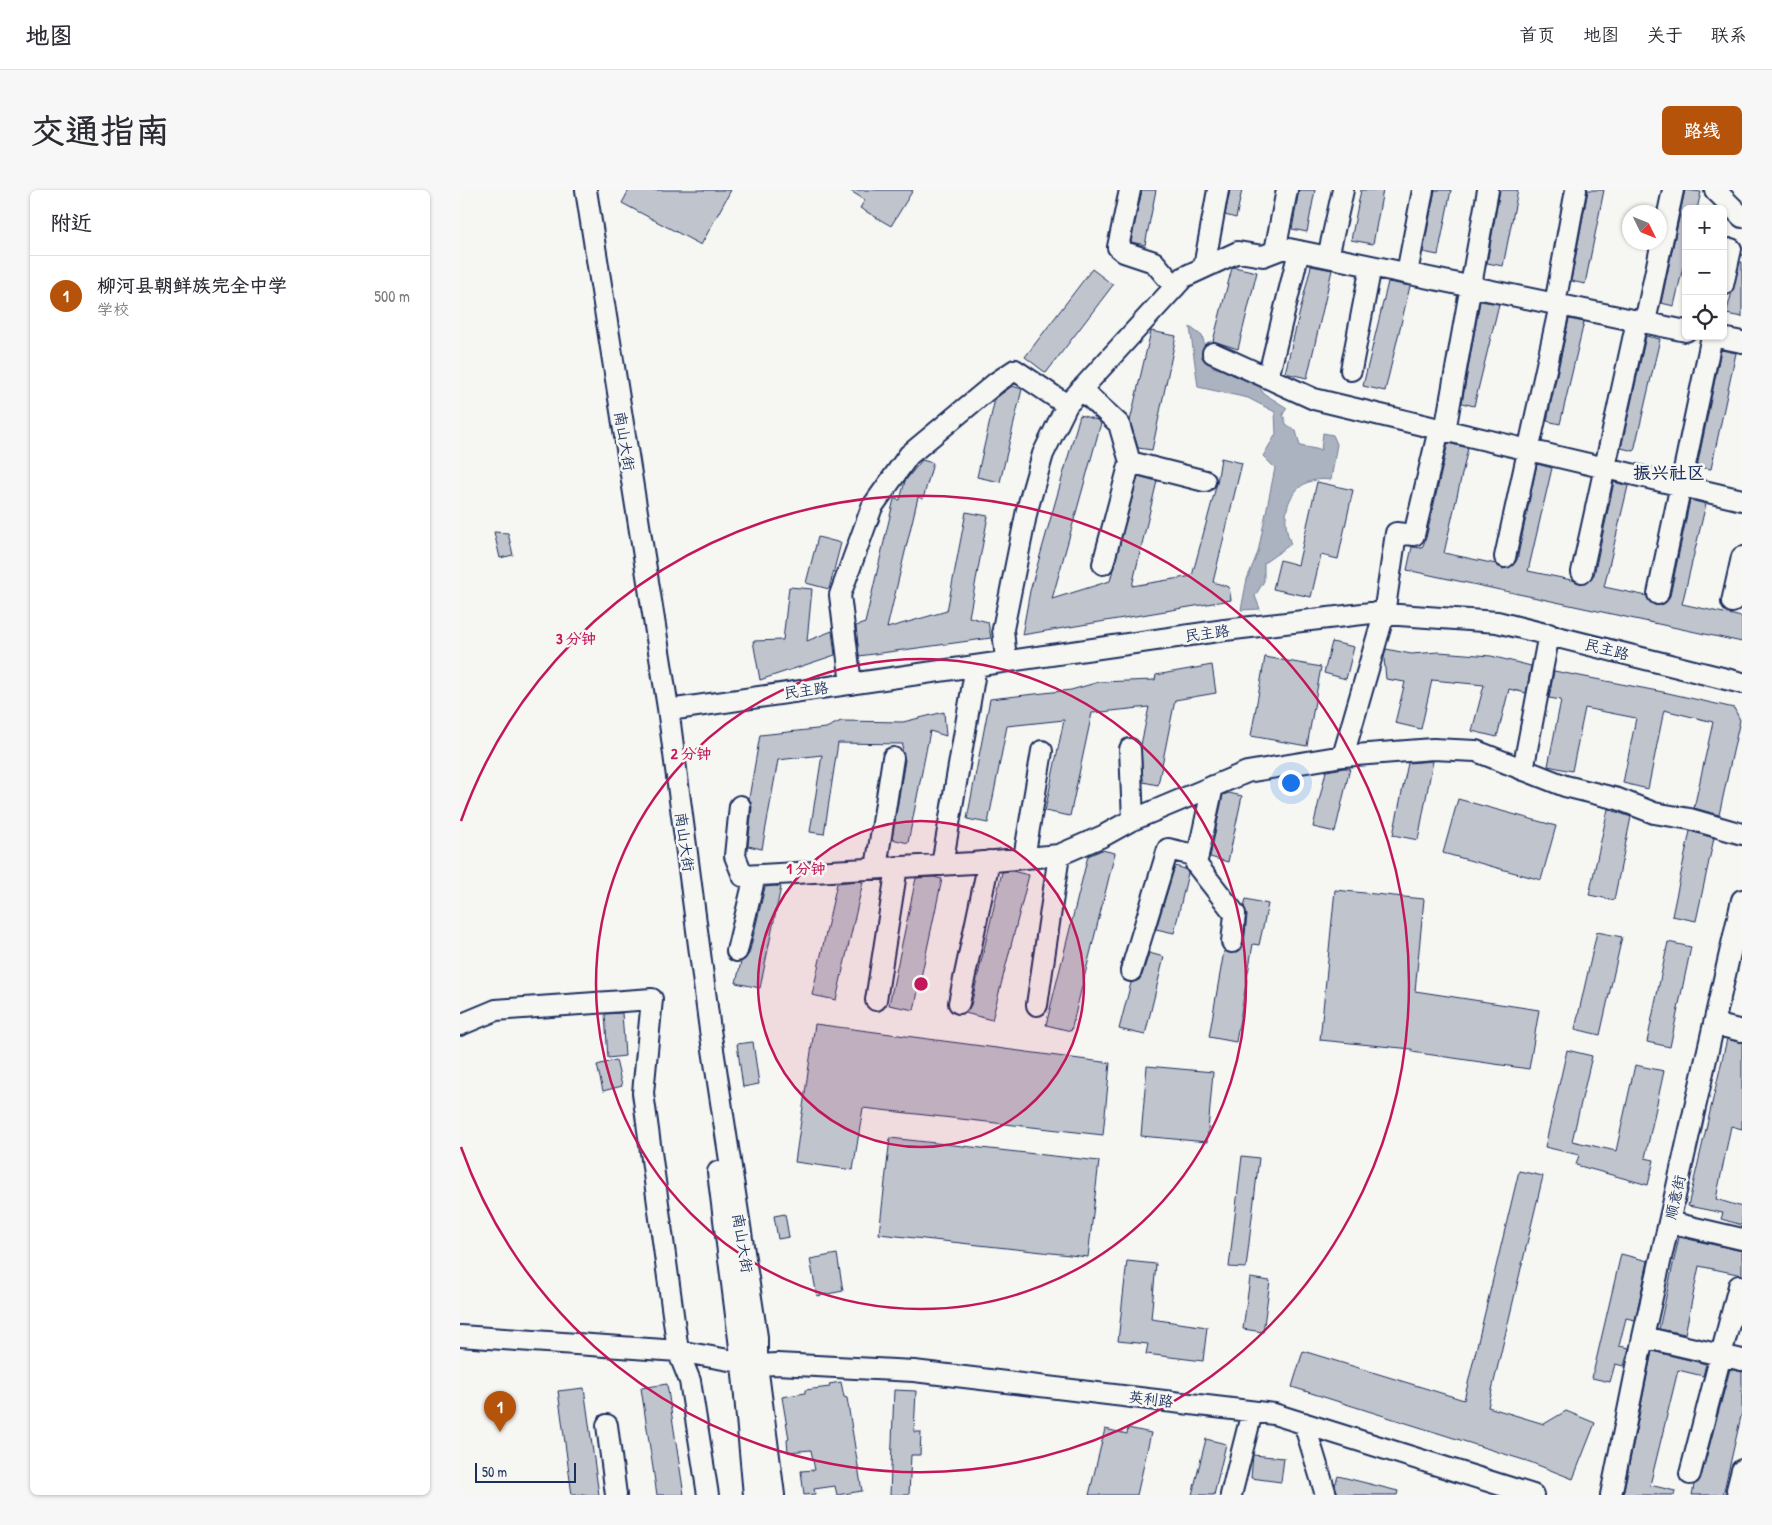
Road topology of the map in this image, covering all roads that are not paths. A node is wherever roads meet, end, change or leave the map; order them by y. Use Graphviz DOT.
graph roads {
  1 [pos="576,190"];
  2 [pos="586,190"];
  3 [pos="1130,190"];
  4 [pos="1218,190"];
  5 [pos="1287,190"];
  6 [pos="1343,190"];
  7 [pos="1423,190"];
  8 [pos="1488,190"];
  9 [pos="1576,190"];
  10 [pos="1673,190"];
  11 [pos="1715,190"];
  12 [pos="1742,217"];
  13 [pos="1731,248"];
  14 [pos="1275,251"];
  15 [pos="1299,251"];
  16 [pos="1328,257"];
  17 [pos="1371,266"];
  18 [pos="1727,266"];
  19 [pos="1204,268"];
  20 [pos="1408,273"];
  21 [pos="1471,286"];
  22 [pos="1175,287"];
  23 [pos="1557,304"];
  24 [pos="1641,322"];
  25 [pos="1682,330"];
  26 [pos="1727,339"];
  27 [pos="1711,340"];
  28 [pos="1742,342"];
  29 [pos="1213,353"];
  30 [pos="1351,370"];
  31 [pos="1268,378"];
  32 [pos="1081,389"];
  33 [pos="1067,405"];
  34 [pos="1442,430"];
  35 [pos="1528,450"];
  36 [pos="1130,462"];
  37 [pos="1605,468"];
  38 [pos="1205,481"];
  39 [pos="1681,485"];
  40 [pos="1742,500"];
  41 [pos="1506,557"];
  42 [pos="1742,557"];
  43 [pos="1103,564"];
  44 [pos="1582,572"];
  45 [pos="1658,594"];
  46 [pos="1732,602"];
  47 [pos="1384,614"];
  48 [pos="1549,634"];
  49 [pos="1006,662"];
  50 [pos="976,666"];
  51 [pos="1742,683"];
  52 [pos="851,684"];
  53 [pos="668,708"];
  54 [pos="1130,749"];
  55 [pos="1042,751"];
  56 [pos="1343,756"];
  57 [pos="893,758"];
  58 [pos="1523,770"];
  59 [pos="1213,786"];
  60 [pos="740,806"];
  61 [pos="1133,820"];
  62 [pos="1742,834"];
  63 [pos="1059,855"];
  64 [pos="1198,856"];
  65 [pos="1024,858"];
  66 [pos="989,861"];
  67 [pos="942,865"];
  68 [pos="897,867"];
  69 [pos="876,868"];
  70 [pos="755,876"];
  71 [pos="1742,900"];
  72 [pos="1232,942"];
  73 [pos="737,951"];
  74 [pos="1131,971"];
  75 [pos="876,1000"];
  76 [pos="958,1002"];
  77 [pos="1037,1005"];
  78 [pos="1714,1024"];
  79 [pos="460,1025"];
  80 [pos="1742,1031"];
  81 [pos="1669,1222"];
  82 [pos="1742,1239"];
  83 [pos="1739,1286"];
  84 [pos="460,1336"];
  85 [pos="1643,1337"];
  86 [pos="678,1351"];
  87 [pos="1721,1355"];
  88 [pos="1742,1360"];
  89 [pos="750,1364"];
  90 [pos="1252,1412"];
  91 [pos="1304,1423"];
  92 [pos="607,1426"];
  93 [pos="1742,1470"];
  94 [pos="1690,1474"];
  95 [pos="1737,1490"];
  96 [pos="616,1495"];
  97 [pos="708,1495"];
  98 [pos="754,1495"];
  99 [pos="774,1495"];
  100 [pos="1231,1495"];
  101 [pos="1326,1495"];
  102 [pos="1533,1495"];
  103 [pos="1612,1495"];
  1 -- 89 [label="street, 南山大街"];
  2 -- 53 [label="street, 南山大街"];
  3 -- 22 [label="street"];
  4 -- 19 [label="street"];
  5 -- 14 [label="street"];
  6 -- 16 [label="street"];
  7 -- 20 [label="street"];
  8 -- 21 [label="street"];
  9 -- 23 [label="street"];
  10 -- 24 [label="street"];
  11 -- 12 [label="street"];
  13 -- 18 [label="street"];
  14 -- 15 [label="street"];
  14 -- 19 [label="street"];
  15 -- 16 [label="street"];
  15 -- 31 [label="street"];
  16 -- 17 [label="street"];
  17 -- 20 [label="street"];
  17 -- 30 [label="street"];
  19 -- 22 [label="street"];
  20 -- 21 [label="street"];
  21 -- 23 [label="street"];
  21 -- 34 [label="street"];
  22 -- 32 [label="street"];
  23 -- 24 [label="street"];
  23 -- 35 [label="street"];
  24 -- 25 [label="street"];
  24 -- 37 [label="street"];
  26 -- 28 [label="street"];
  27 -- 39 [label="street"];
  29 -- 31 [label="street"];
  31 -- 34 [label="street"];
  32 -- 33 [label="street"];
  32 -- 36 [label="street"];
  33 -- 49 [label="street"];
  33 -- 52 [label="street"];
  34 -- 35 [label="street"];
  34 -- 47 [label="street"];
  35 -- 37 [label="street"];
  35 -- 41 [label="street"];
  36 -- 38 [label="street"];
  36 -- 43 [label="street"];
  37 -- 39 [label="street"];
  37 -- 44 [label="street"];
  39 -- 40 [label="street"];
  39 -- 45 [label="street"];
  42 -- 46 [label="street"];
  47 -- 48 [label="street, 民主路"];
  47 -- 49 [label="street, 民主路"];
  47 -- 56 [label="street"];
  48 -- 51 [label="street, 民主路"];
  48 -- 58 [label="street"];
  49 -- 50 [label="street, 民主路"];
  50 -- 52 [label="street, 民主路"];
  50 -- 67 [label="street"];
  52 -- 53 [label="street, 民主路"];
  53 -- 89 [label="street, 南山大街"];
  54 -- 61 [label="street"];
  55 -- 65 [label="street"];
  56 -- 58 [label="street"];
  56 -- 59 [label="street"];
  57 -- 69 [label="street"];
  58 -- 62 [label="street"];
  59 -- 61 [label="street"];
  59 -- 64 [label="street"];
  60 -- 70 [label="street"];
  61 -- 63 [label="street"];
  63 -- 65 [label="street"];
  63 -- 77 [label="street"];
  64 -- 72 [label="street"];
  64 -- 74 [label="street"];
  65 -- 66 [label="street"];
  66 -- 67 [label="street"];
  66 -- 76 [label="street"];
  67 -- 68 [label="street"];
  68 -- 69 [label="street"];
  68 -- 75 [label="street"];
  69 -- 70 [label="street"];
  70 -- 73 [label="street"];
  71 -- 78 [label="street, 顺意街"];
  78 -- 80 [label="street"];
  78 -- 81 [label="street, 顺意街"];
  79 -- 86 [label="street"];
  81 -- 82 [label="street"];
  81 -- 85 [label="street, 顺意街"];
  83 -- 87 [label="street"];
  84 -- 86 [label="street, 英利路"];
  85 -- 87 [label="street"];
  85 -- 103 [label="street, 顺意街"];
  86 -- 89 [label="street, 英利路"];
  86 -- 97 [label="street"];
  87 -- 88 [label="street"];
  87 -- 94 [label="street"];
  89 -- 90 [label="street, 英利路"];
  89 -- 98 [label="street, 南山大街"];
  89 -- 99 [label="street, 南山大街"];
  90 -- 91 [label="street, 英利路"];
  90 -- 100 [label="street"];
  91 -- 101 [label="street"];
  91 -- 102 [label="street, 英利路"];
  92 -- 96 [label="street"];
  93 -- 95 [label="street"];
}
